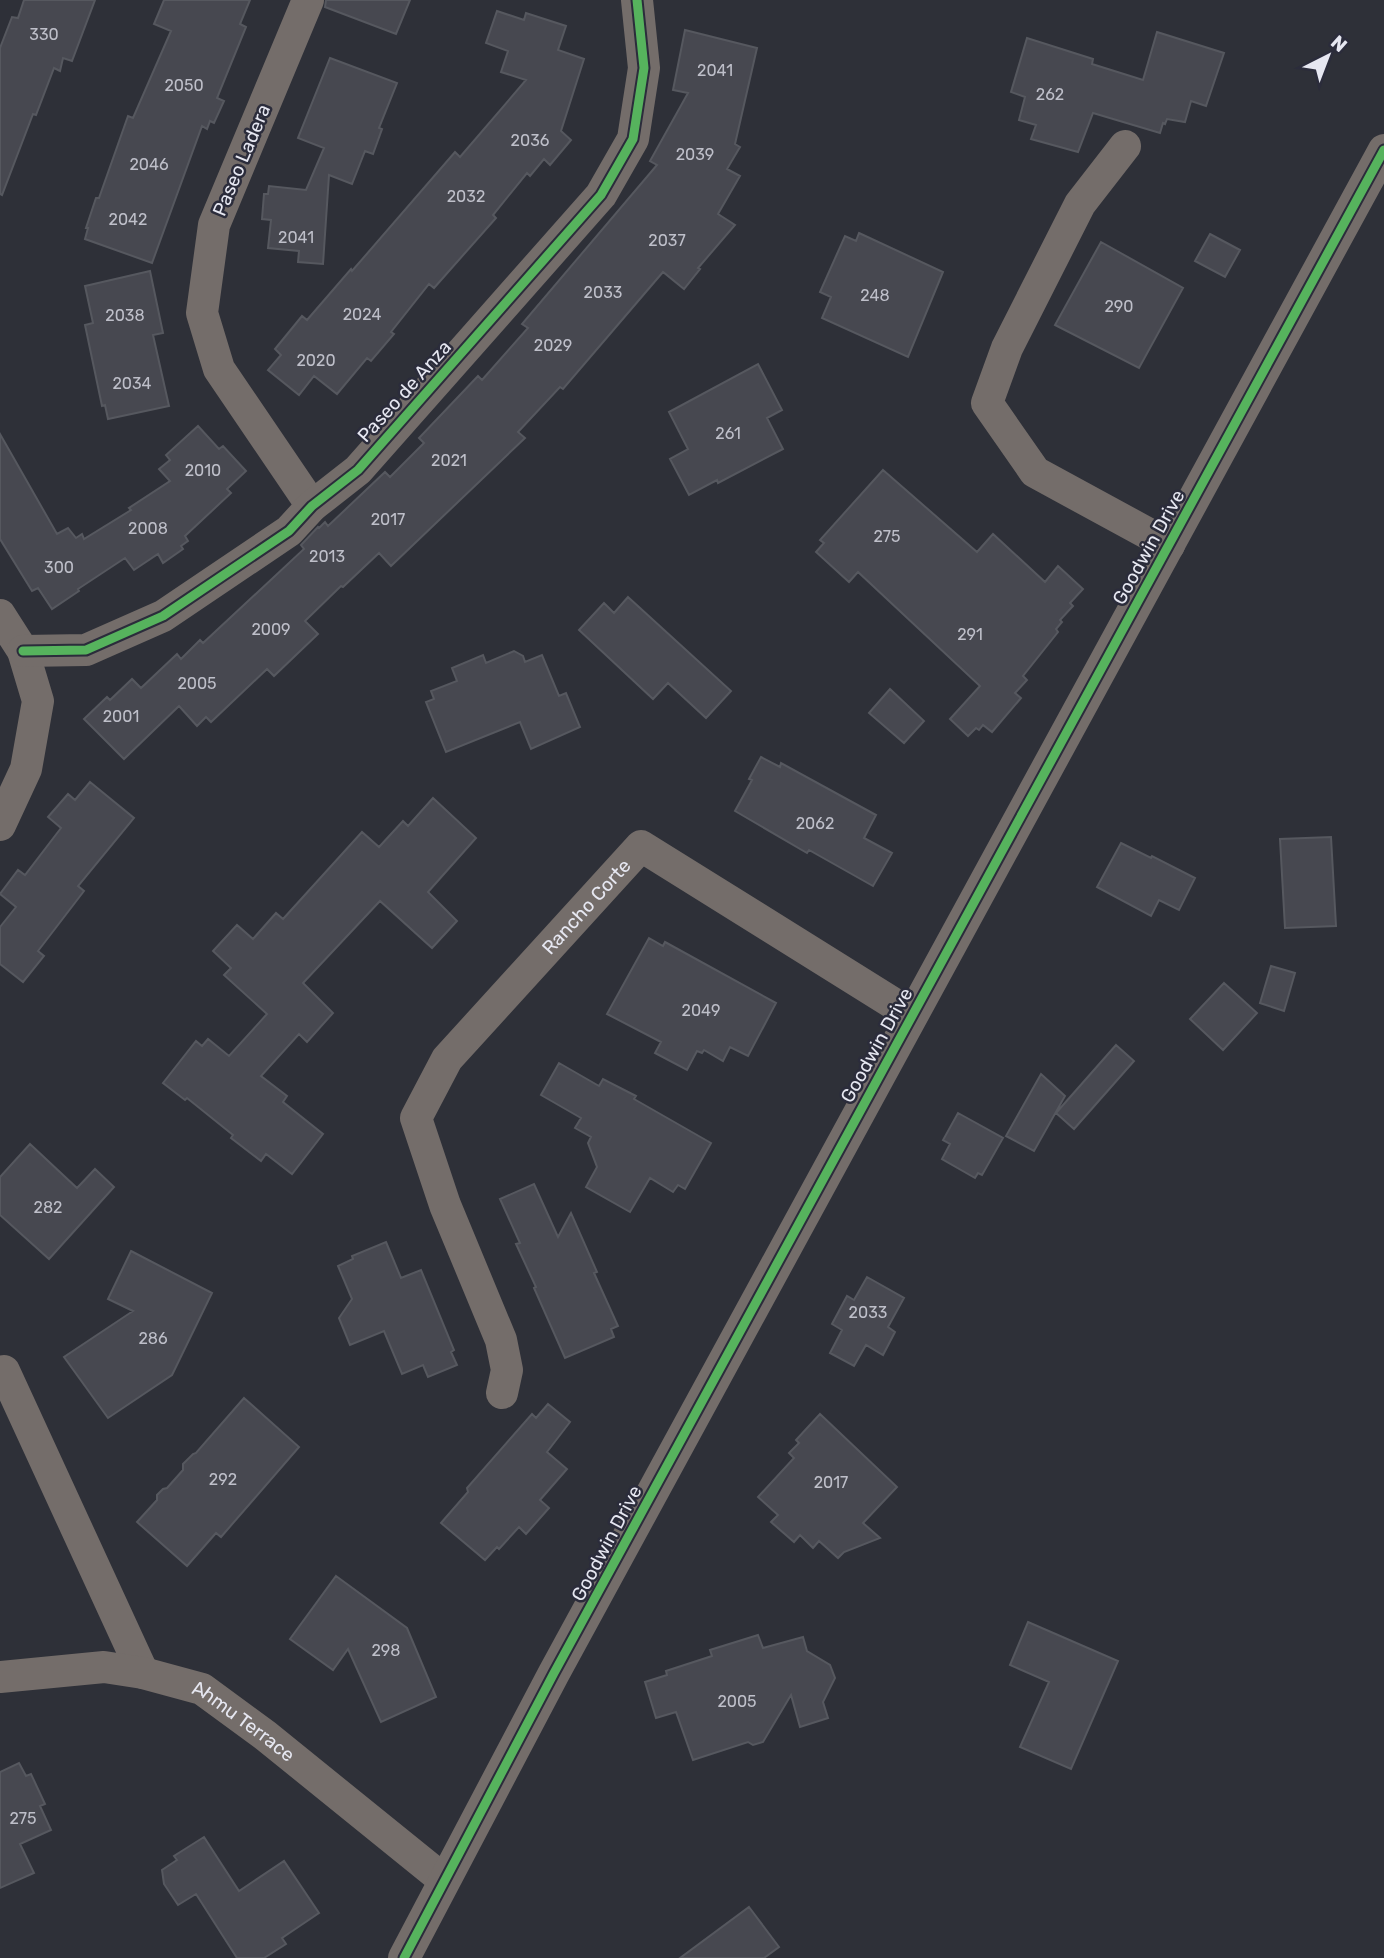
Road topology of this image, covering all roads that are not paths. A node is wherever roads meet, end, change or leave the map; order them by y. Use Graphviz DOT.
graph roads {
  1 [pos="308,0"];
  2 [pos="637,0"];
  3 [pos="1125,146"];
  4 [pos="1384,150"];
  5 [pos="312,506"];
  6 [pos="1169,545"];
  7 [pos="0,615"];
  8 [pos="23,651"];
  9 [pos="0,825"];
  10 [pos="912,1015"];
  11 [pos="4,1371"];
  12 [pos="502,1393"];
  13 [pos="143,1673"];
  14 [pos="0,1677"];
  15 [pos="444,1880"];
  16 [pos="404,1958"];
  1 -- 5 [label="street, Paseo Ladera"];
  2 -- 5 [label="street, Paseo de Anza"];
  3 -- 6 [label="street"];
  4 -- 6 [label="street, Goodwin Drive"];
  5 -- 8 [label="street, Paseo de Anza"];
  6 -- 10 [label="street, Goodwin Drive"];
  7 -- 8 [label="street"];
  8 -- 9 [label="street"];
  10 -- 12 [label="street, Rancho Corte"];
  10 -- 15 [label="street, Goodwin Drive"];
  11 -- 13 [label="street"];
  13 -- 14 [label="street, Ahmu Terrace"];
  13 -- 15 [label="street, Ahmu Terrace"];
  15 -- 16 [label="street, Goodwin Drive"];
}
